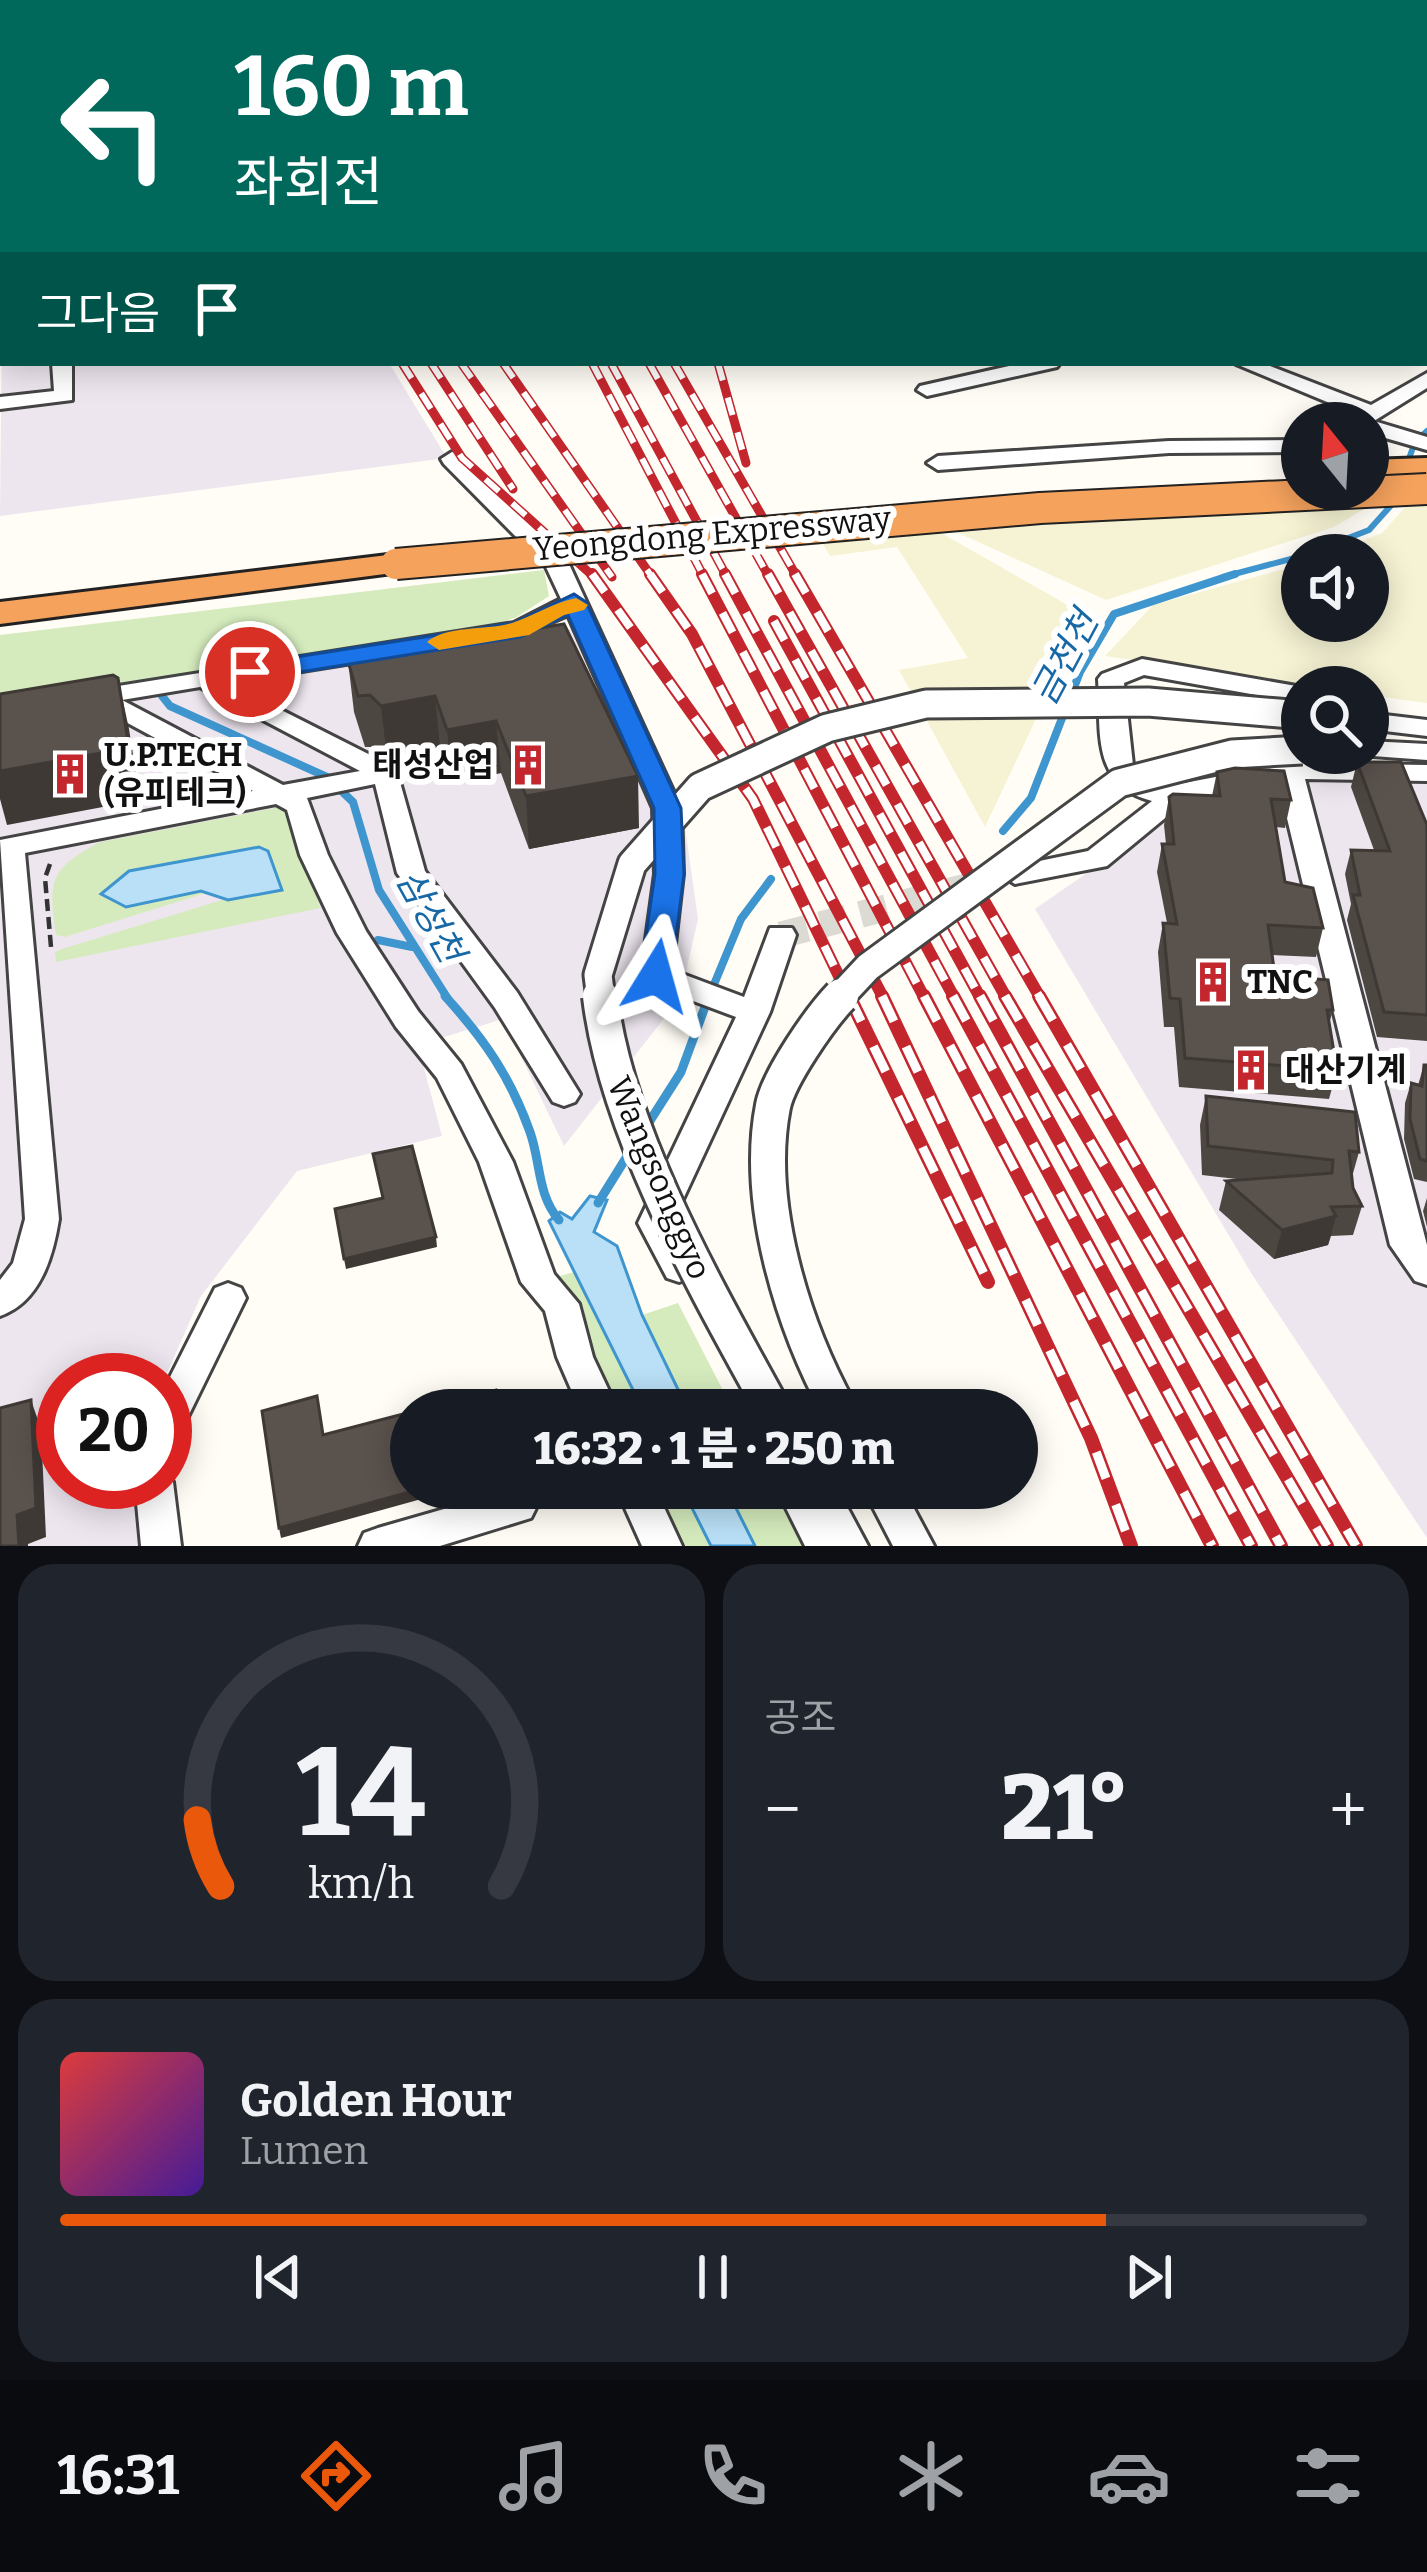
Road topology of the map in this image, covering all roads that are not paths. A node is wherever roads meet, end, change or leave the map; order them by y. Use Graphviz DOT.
graph roads {
  1 [pos="62,366"];
  2 [pos="958,366"];
  3 [pos="1033,366"];
  4 [pos="1253,366"];
  5 [pos="971,377"];
  6 [pos="1427,380"];
  7 [pos="927,390"];
  8 [pos="1324,402"];
  9 [pos="0,403"];
  10 [pos="1389,404"];
  11 [pos="1389,431"];
  12 [pos="1427,444"];
  13 [pos="1281,446"];
  14 [pos="452,459"];
  15 [pos="938,464"];
  16 [pos="1427,467"];
  17 [pos="1389,468"];
  18 [pos="1281,472"];
  19 [pos="1427,489"];
  20 [pos="392,553"];
  21 [pos="0,586"];
  22 [pos="574,602"];
  23 [pos="0,613"];
  24 [pos="205,679"];
  25 [pos="1281,691"];
  26 [pos="1389,709"];
  27 [pos="1281,713"];
  28 [pos="1421,720"];
  29 [pos="1389,721"];
  30 [pos="1389,750"];
  31 [pos="1427,752"];
  32 [pos="1281,759"];
  33 [pos="1281,765"];
  34 [pos="1389,771"];
  35 [pos="1427,773"];
  36 [pos="386,774"];
  37 [pos="1298,774"];
  38 [pos="281,795"];
  39 [pos="1176,796"];
  40 [pos="5,848"];
  41 [pos="1015,874"];
  42 [pos="782,934"];
  43 [pos="754,1012"];
  44 [pos="564,1094"];
  45 [pos="1427,1271"];
  46 [pos="228,1298"];
  47 [pos="0,1301"];
  48 [pos="192,1371"];
  49 [pos="589,1389"];
  50 [pos="743,1389"];
  51 [pos="761,1389"];
  52 [pos="828,1389"];
  53 [pos="157,1509"];
  54 [pos="508,1509"];
  55 [pos="644,1509"];
  56 [pos="806,1509"];
  57 [pos="828,1509"];
  58 [pos="894,1509"];
  59 [pos="161,1546"];
  60 [pos="378,1546"];
  61 [pos="662,1546"];
  62 [pos="826,1546"];
  63 [pos="848,1546"];
  64 [pos="914,1546"];
  1 -- 9 [label="street"];
  2 -- 5 [label="street"];
  3 -- 5 [label="street"];
  4 -- 8 [label="street"];
  5 -- 7 [label="street"];
  6 -- 10 [label="street"];
  11 -- 12 [label="street"];
  13 -- 15 [label="street"];
  14 -- 22 [label="street"];
  16 -- 17 [label="highway"];
  18 -- 20 [label="highway, Yeongdong Expressway"];
  19 -- 20 [label="highway, Yeongdong Expressway, bridge"];
  20 -- 21 [label="highway, Yeongdong Expressway"];
  20 -- 23 [label="highway, Yeongdong Expressway"];
  22 -- 24 [label="street"];
  22 -- 43 [label="street"];
  24 -- 36 [label="street"];
  24 -- 38 [label="street"];
  25 -- 39 [label="street"];
  26 -- 28 [label="street"];
  27 -- 51 [label="street, Wangsonggyo, bridge"];
  28 -- 29 [label="street"];
  30 -- 31 [label="street"];
  32 -- 52 [label="street, bridge"];
  33 -- 39 [label="street"];
  34 -- 35 [label="street"];
  36 -- 38 [label="street"];
  36 -- 44 [label="street"];
  37 -- 45 [label="street"];
  38 -- 40 [label="street"];
  38 -- 49 [label="street"];
  39 -- 41 [label="street"];
  40 -- 47 [label="street"];
  42 -- 43 [label="street"];
  43 -- 50 [label="street"];
  46 -- 48 [label="street"];
  53 -- 59 [label="street"];
  54 -- 60 [label="street"];
  55 -- 61 [label="street"];
  56 -- 62 [label="street"];
  57 -- 63 [label="street"];
  58 -- 64 [label="street"];
}
